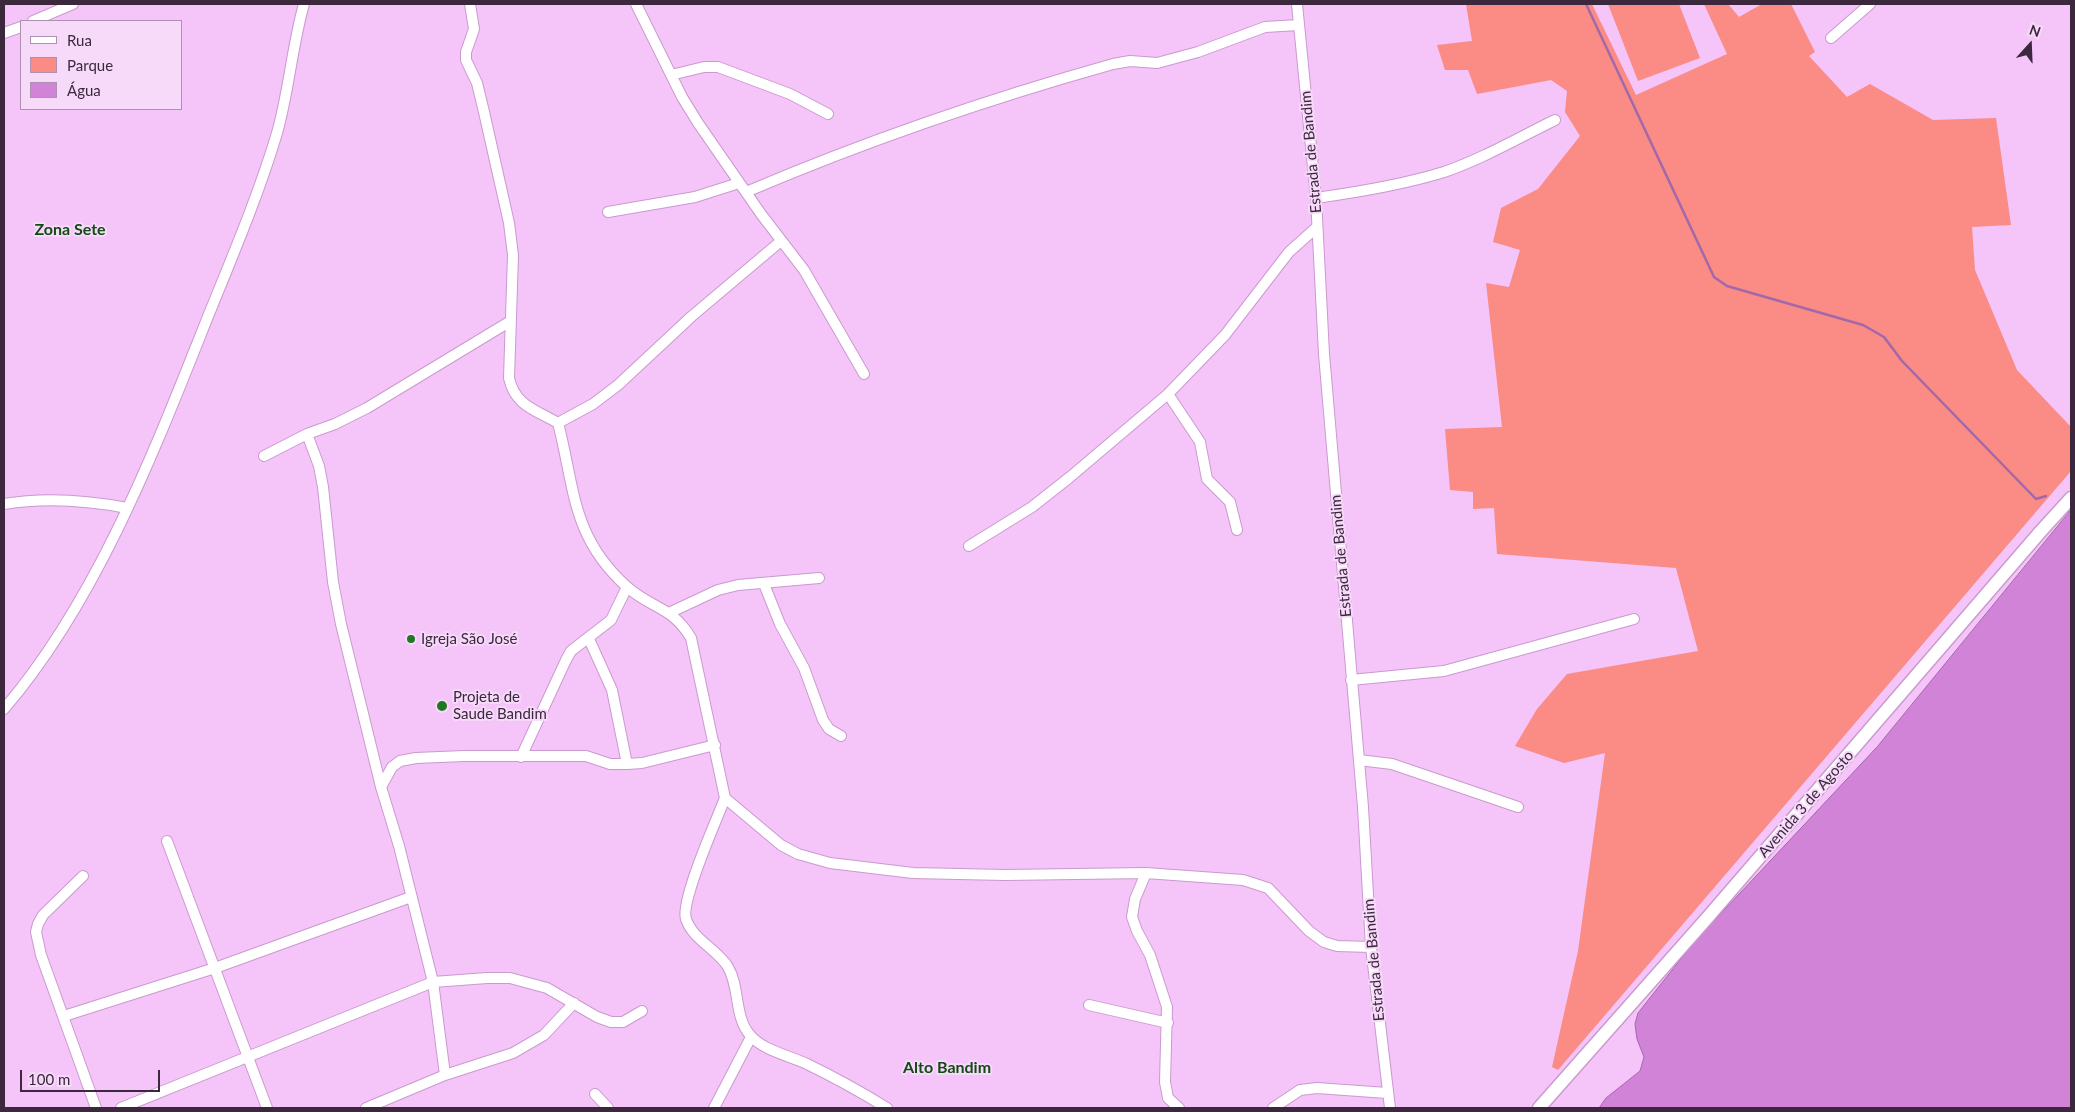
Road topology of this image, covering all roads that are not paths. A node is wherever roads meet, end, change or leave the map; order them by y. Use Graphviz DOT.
graph roads {
  1 [pos="72,4"];
  2 [pos="304,4"];
  3 [pos="470,4"];
  4 [pos="636,4"];
  5 [pos="1297,4"];
  6 [pos="1870,4"];
  7 [pos="35,20"];
  8 [pos="1298,25"];
  9 [pos="20,27"];
  10 [pos="4,33"];
  11 [pos="1830,38"];
  12 [pos="671,75"];
  13 [pos="828,114"];
  14 [pos="1555,120"];
  15 [pos="739,183"];
  16 [pos="746,192"];
  17 [pos="1316,198"];
  18 [pos="608,212"];
  19 [pos="1318,227"];
  20 [pos="782,241"];
  21 [pos="509,322"];
  22 [pos="864,374"];
  23 [pos="1168,394"];
  24 [pos="558,423"];
  25 [pos="307,434"];
  26 [pos="264,456"];
  27 [pos="2071,498"];
  28 [pos="4,504"];
  29 [pos="127,508"];
  30 [pos="1237,530"];
  31 [pos="969,546"];
  32 [pos="819,578"];
  33 [pos="764,584"];
  34 [pos="627,587"];
  35 [pos="671,612"];
  36 [pos="1634,619"];
  37 [pos="589,639"];
  38 [pos="1351,680"];
  39 [pos="4,709"];
  40 [pos="841,736"];
  41 [pos="715,745"];
  42 [pos="521,757"];
  43 [pos="1359,760"];
  44 [pos="626,764"];
  45 [pos="381,787"];
  46 [pos="726,798"];
  47 [pos="1518,807"];
  48 [pos="168,841"];
  49 [pos="1146,873"];
  50 [pos="83,876"];
  51 [pos="411,897"];
  52 [pos="1371,946"];
  53 [pos="216,968"];
  54 [pos="433,982"];
  55 [pos="574,1003"];
  56 [pos="1089,1005"];
  57 [pos="642,1011"];
  58 [pos="64,1016"];
  59 [pos="1168,1023"];
  60 [pos="751,1037"];
  61 [pos="248,1058"];
  62 [pos="445,1075"];
  63 [pos="1387,1093"];
  64 [pos="595,1094"];
  65 [pos="96,1108"];
  66 [pos="122,1108"];
  67 [pos="267,1108"];
  68 [pos="366,1108"];
  69 [pos="608,1108"];
  70 [pos="714,1108"];
  71 [pos="887,1108"];
  72 [pos="1178,1108"];
  73 [pos="1273,1108"];
  74 [pos="1390,1108"];
  75 [pos="1539,1108"];
  1 -- 7 [label="street"];
  2 -- 29 [label="street"];
  3 -- 21 [label="street"];
  4 -- 12 [label="street"];
  5 -- 8 [label="street, Estrada de Bandim"];
  6 -- 11 [label="street"];
  8 -- 16 [label="street"];
  8 -- 17 [label="street, Estrada de Bandim"];
  9 -- 10 [label="street"];
  12 -- 13 [label="street"];
  12 -- 15 [label="street"];
  14 -- 17 [label="street"];
  15 -- 16 [label="street"];
  15 -- 18 [label="street"];
  16 -- 20 [label="street"];
  17 -- 19 [label="street, Estrada de Bandim"];
  19 -- 23 [label="street"];
  19 -- 38 [label="street, Estrada de Bandim"];
  20 -- 22 [label="street"];
  20 -- 24 [label="street"];
  21 -- 24 [label="street"];
  21 -- 25 [label="street"];
  23 -- 30 [label="street"];
  23 -- 31 [label="street"];
  24 -- 34 [label="street"];
  25 -- 26 [label="street"];
  25 -- 45 [label="street"];
  27 -- 75 [label="street, Avenida 3 de Agosto"];
  28 -- 29 [label="street"];
  29 -- 39 [label="street"];
  32 -- 33 [label="street"];
  33 -- 35 [label="street"];
  33 -- 40 [label="street"];
  34 -- 35 [label="street"];
  34 -- 37 [label="street"];
  35 -- 41 [label="street"];
  36 -- 38 [label="street"];
  37 -- 42 [label="street"];
  37 -- 44 [label="street"];
  38 -- 43 [label="street, Estrada de Bandim"];
  41 -- 44 [label="street"];
  41 -- 46 [label="street"];
  42 -- 44 [label="street"];
  42 -- 45 [label="street"];
  43 -- 47 [label="street"];
  43 -- 52 [label="street, Estrada de Bandim"];
  45 -- 51 [label="street"];
  46 -- 49 [label="street"];
  46 -- 60 [label="street"];
  48 -- 53 [label="street"];
  49 -- 52 [label="street"];
  49 -- 59 [label="street"];
  50 -- 58 [label="street"];
  51 -- 53 [label="street"];
  51 -- 54 [label="street"];
  52 -- 63 [label="street, Estrada de Bandim"];
  53 -- 58 [label="street"];
  53 -- 61 [label="street"];
  54 -- 55 [label="street"];
  54 -- 61 [label="street"];
  54 -- 62 [label="street"];
  55 -- 57 [label="street"];
  55 -- 62 [label="street"];
  56 -- 59 [label="street"];
  58 -- 65 [label="street"];
  59 -- 72 [label="street"];
  60 -- 70 [label="street"];
  60 -- 71 [label="street"];
  61 -- 66 [label="street"];
  61 -- 67 [label="street"];
  62 -- 68 [label="street"];
  63 -- 73 [label="street"];
  63 -- 74 [label="street, Estrada de Bandim"];
  64 -- 69 [label="street"];
}
